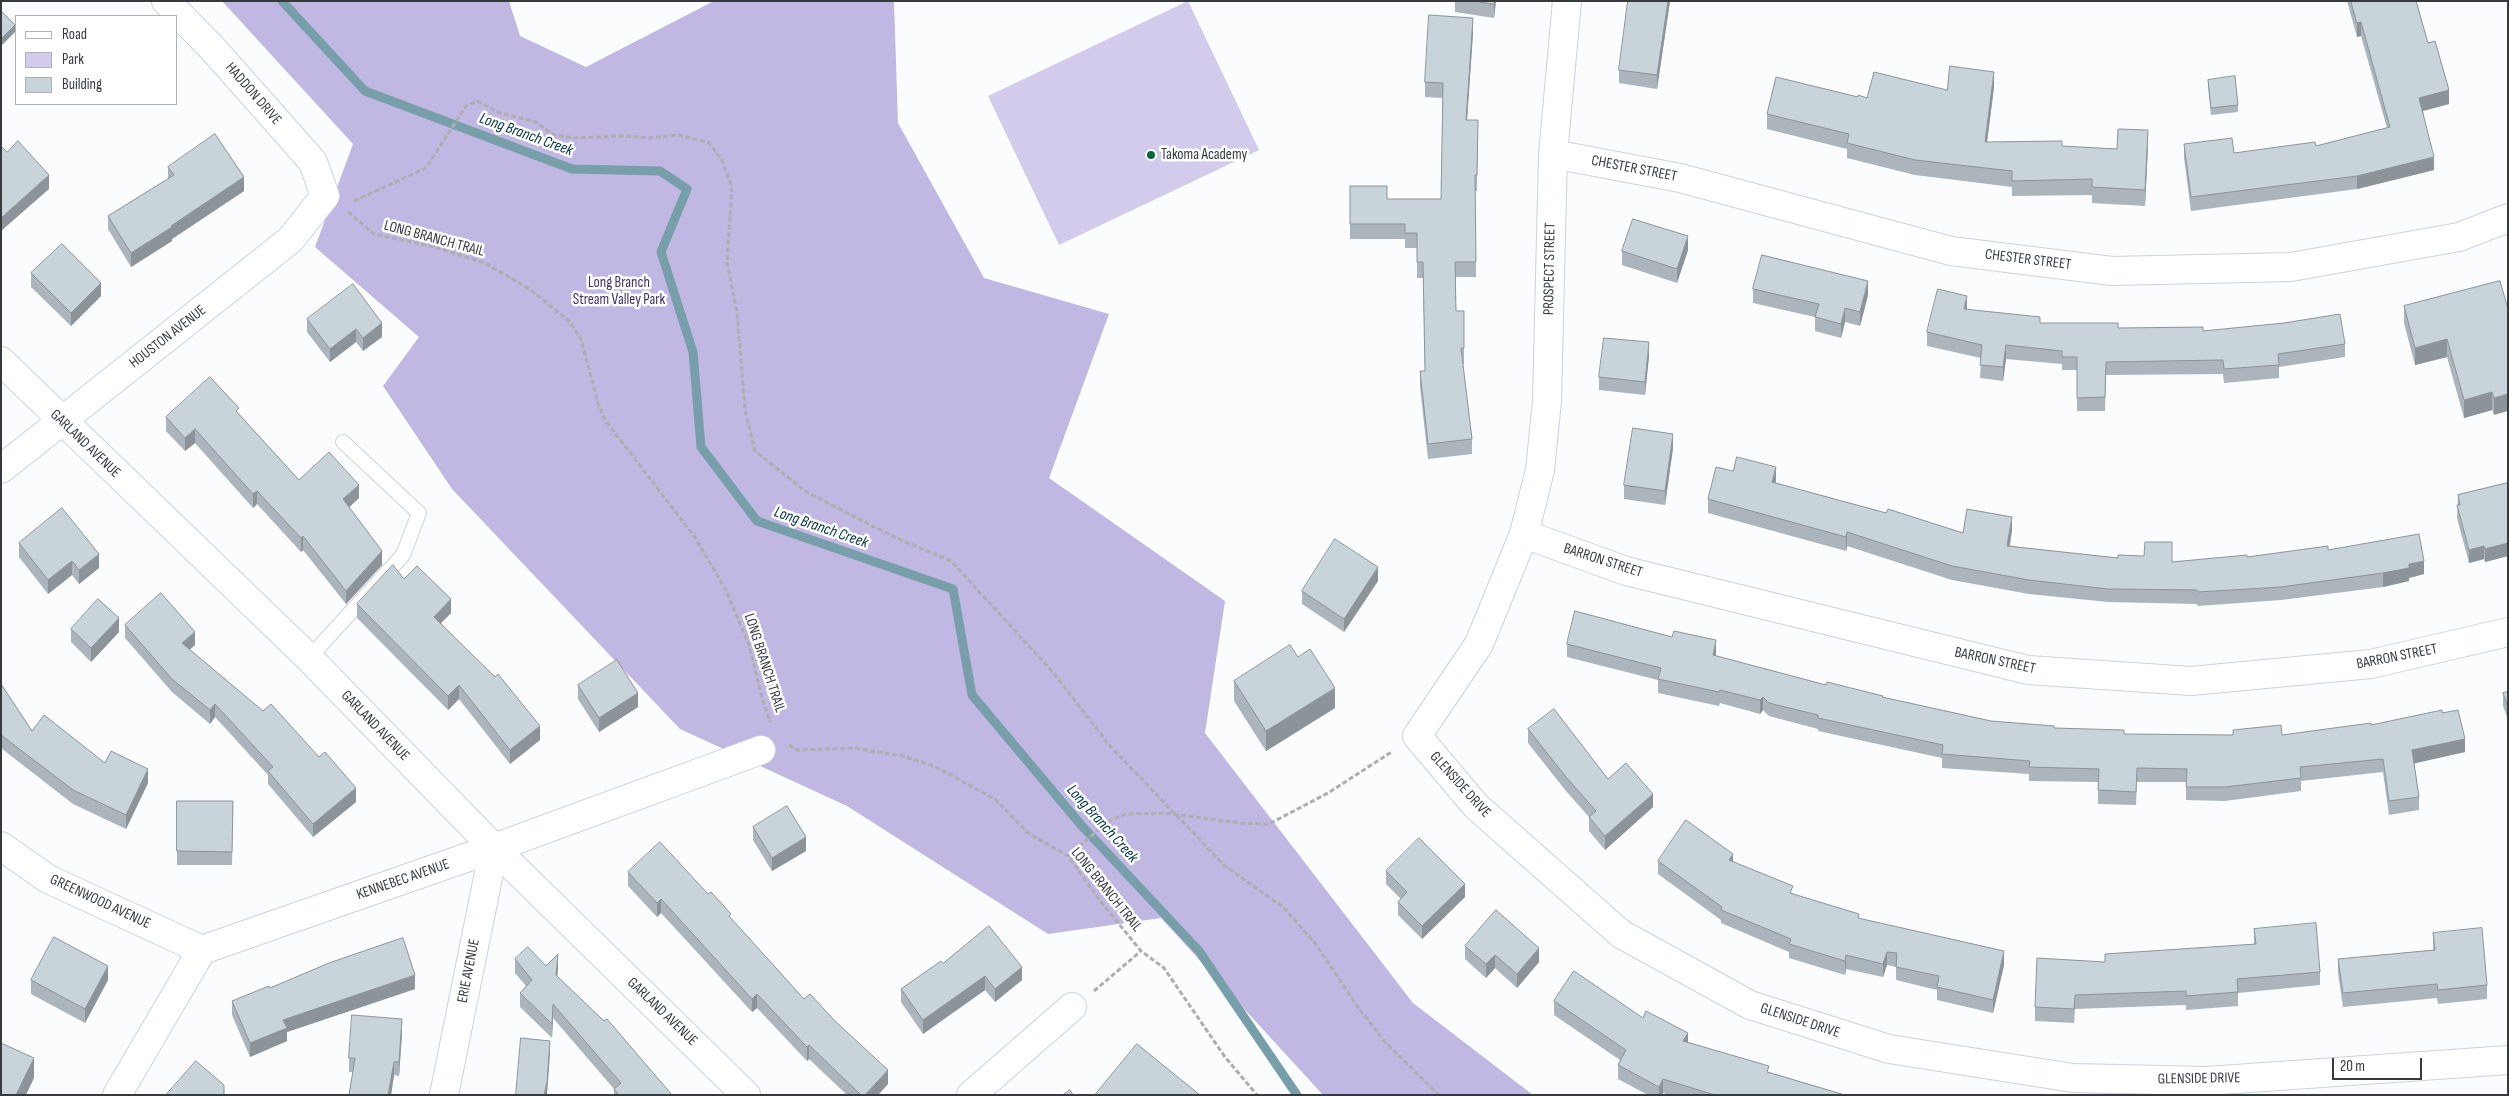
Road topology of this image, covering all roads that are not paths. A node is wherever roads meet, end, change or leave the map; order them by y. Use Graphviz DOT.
graph roads {
  1 [pos="166,1"];
  2 [pos="1566,1"];
  3 [pos="1553,154"];
  4 [pos="338,199"];
  5 [pos="2508,218"];
  6 [pos="1,361"];
  7 [pos="61,421"];
  8 [pos="343,442"];
  9 [pos="1,469"];
  10 [pos="1524,534"];
  11 [pos="2508,632"];
  12 [pos="309,658"];
  13 [pos="772,739"];
  14 [pos="1,846"];
  15 [pos="494,848"];
  16 [pos="202,950"];
  17 [pos="1072,1007"];
  18 [pos="2508,1060"];
  19 [pos="117,1095"];
  20 [pos="444,1095"];
  21 [pos="746,1095"];
  22 [pos="971,1095"];
  1 -- 4 [label="street, HADDON DRIVE"];
  2 -- 3 [label="street, PROSPECT STREET"];
  3 -- 5 [label="street, CHESTER STREET"];
  3 -- 10 [label="street, PROSPECT STREET"];
  4 -- 7 [label="street, HOUSTON AVENUE"];
  6 -- 7 [label="street, GARLAND AVENUE"];
  7 -- 9 [label="street, HOUSTON AVENUE"];
  7 -- 12 [label="street, GARLAND AVENUE"];
  8 -- 12 [label="lane"];
  10 -- 11 [label="street, BARRON STREET"];
  10 -- 18 [label="street, GLENSIDE DRIVE"];
  12 -- 15 [label="street, GARLAND AVENUE"];
  13 -- 15 [label="street, KENNEBEC AVENUE"];
  14 -- 16 [label="street, GREENWOOD AVENUE"];
  15 -- 16 [label="street, KENNEBEC AVENUE"];
  15 -- 20 [label="street, ERIE AVENUE"];
  15 -- 21 [label="street, GARLAND AVENUE"];
  16 -- 19 [label="street"];
  17 -- 22 [label="street"];
}
